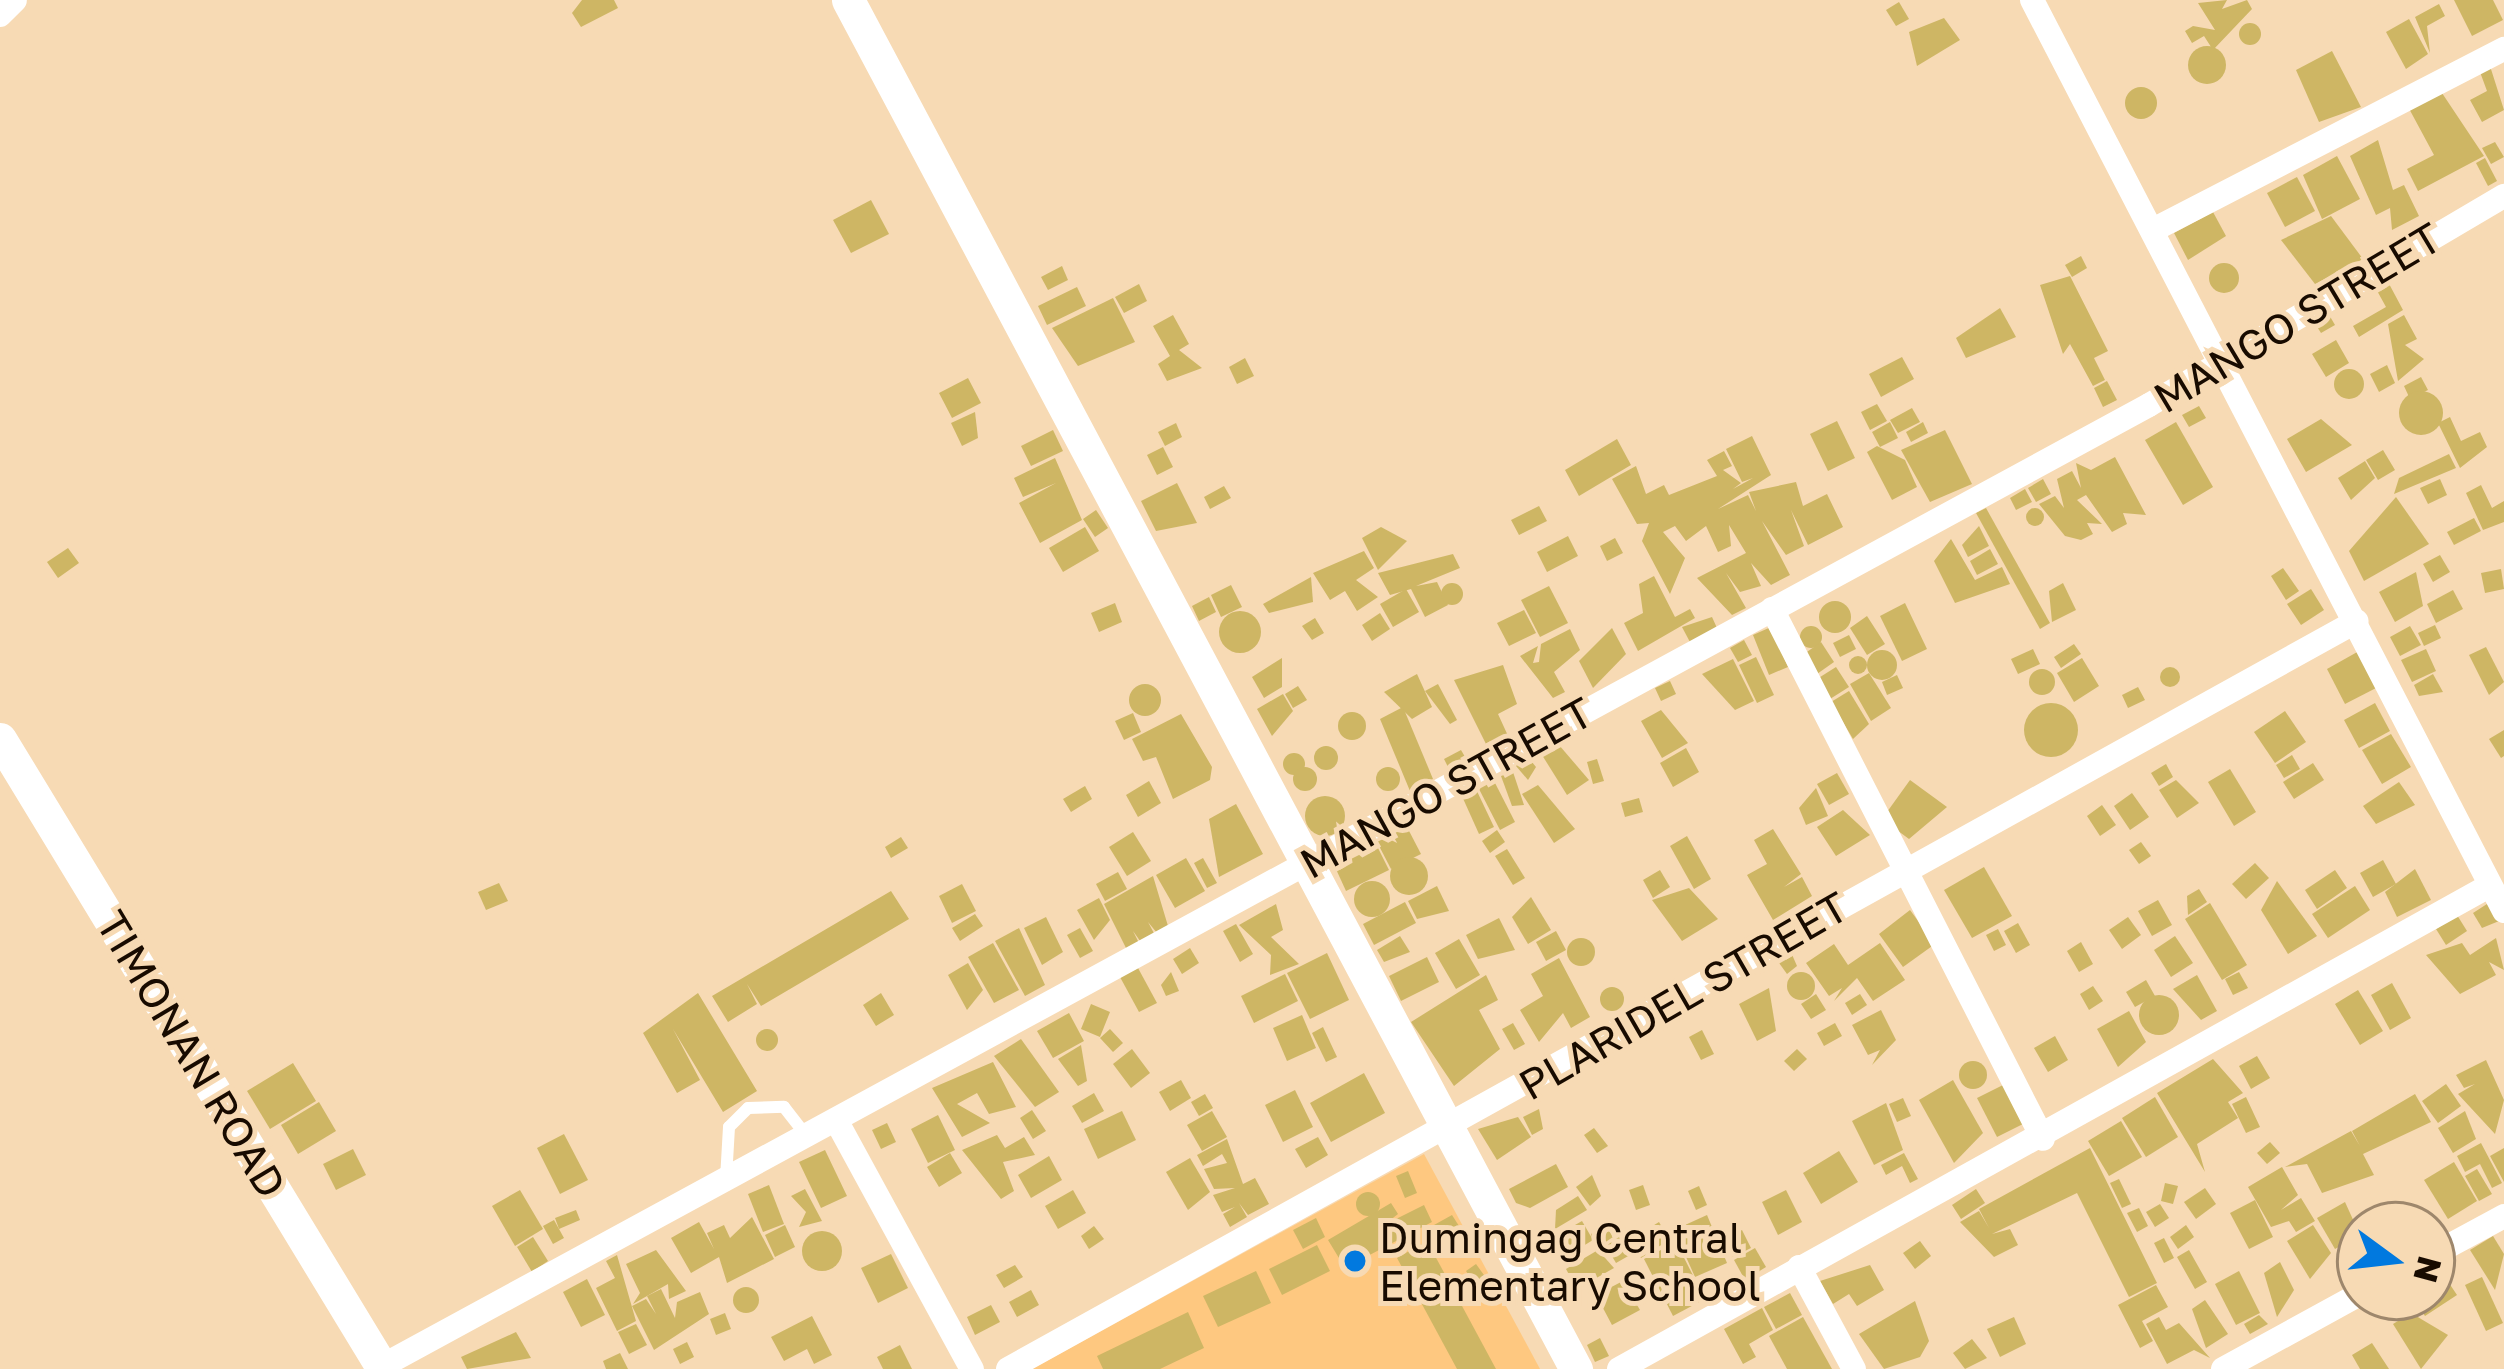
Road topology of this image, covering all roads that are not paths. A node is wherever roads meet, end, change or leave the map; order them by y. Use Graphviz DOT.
graph roads {
  1 [pos="15,0"];
  2 [pos="848,0"];
  3 [pos="2032,0"];
  4 [pos="0,15"];
  5 [pos="2504,50"];
  6 [pos="2504,196"];
  7 [pos="2153,230"];
  8 [pos="2218,361"];
  9 [pos="1772,609"];
  10 [pos="2357,621"];
  11 [pos="0,740"];
  12 [pos="1304,864"];
  13 [pos="1905,868"];
  14 [pos="2489,886"];
  15 [pos="2504,911"];
  16 [pos="836,1120"];
  17 [pos="1444,1131"];
  18 [pos="807,1136"];
  19 [pos="2043,1138"];
  20 [pos="726,1178"];
  21 [pos="2504,1216"];
  22 [pos="2456,1242"];
  23 [pos="1799,1267"];
  24 [pos="2336,1307"];
  25 [pos="383,1368"];
  26 [pos="972,1369"];
  27 [pos="1008,1369"];
  28 [pos="1576,1369"];
  29 [pos="1619,1369"];
  30 [pos="1854,1369"];
  31 [pos="2223,1369"];
  1 -- 4 [label="street"];
  2 -- 12 [label="main road"];
  3 -- 7 [label="street"];
  5 -- 7 [label="street"];
  6 -- 8 [label="street, MANGO STREET"];
  7 -- 8 [label="street"];
  8 -- 9 [label="street, MANGO STREET"];
  8 -- 10 [label="street"];
  9 -- 12 [label="street, MANGO STREET"];
  9 -- 13 [label="street"];
  10 -- 13 [label="street, PLARIDEL STREET"];
  10 -- 14 [label="street"];
  11 -- 25 [label="main road, TIMONAN ROAD"];
  12 -- 16 [label="street, MANGO STREET"];
  12 -- 17 [label="main road"];
  13 -- 17 [label="street, PLARIDEL STREET"];
  13 -- 19 [label="street"];
  14 -- 15 [label="street"];
  14 -- 19 [label="street"];
  16 -- 18 [label="street, MANGO STREET"];
  16 -- 26 [label="street"];
  17 -- 27 [label="street, PLARIDEL STREET"];
  17 -- 28 [label="main road"];
  18 -- 20 [label="street, MANGO STREET"];
  18 -- 20 [label="lane"];
  19 -- 23 [label="street"];
  20 -- 25 [label="street, MANGO STREET"];
  21 -- 22 [label="street"];
  23 -- 29 [label="street"];
  23 -- 30 [label="street"];
  24 -- 31 [label="street"];
}
